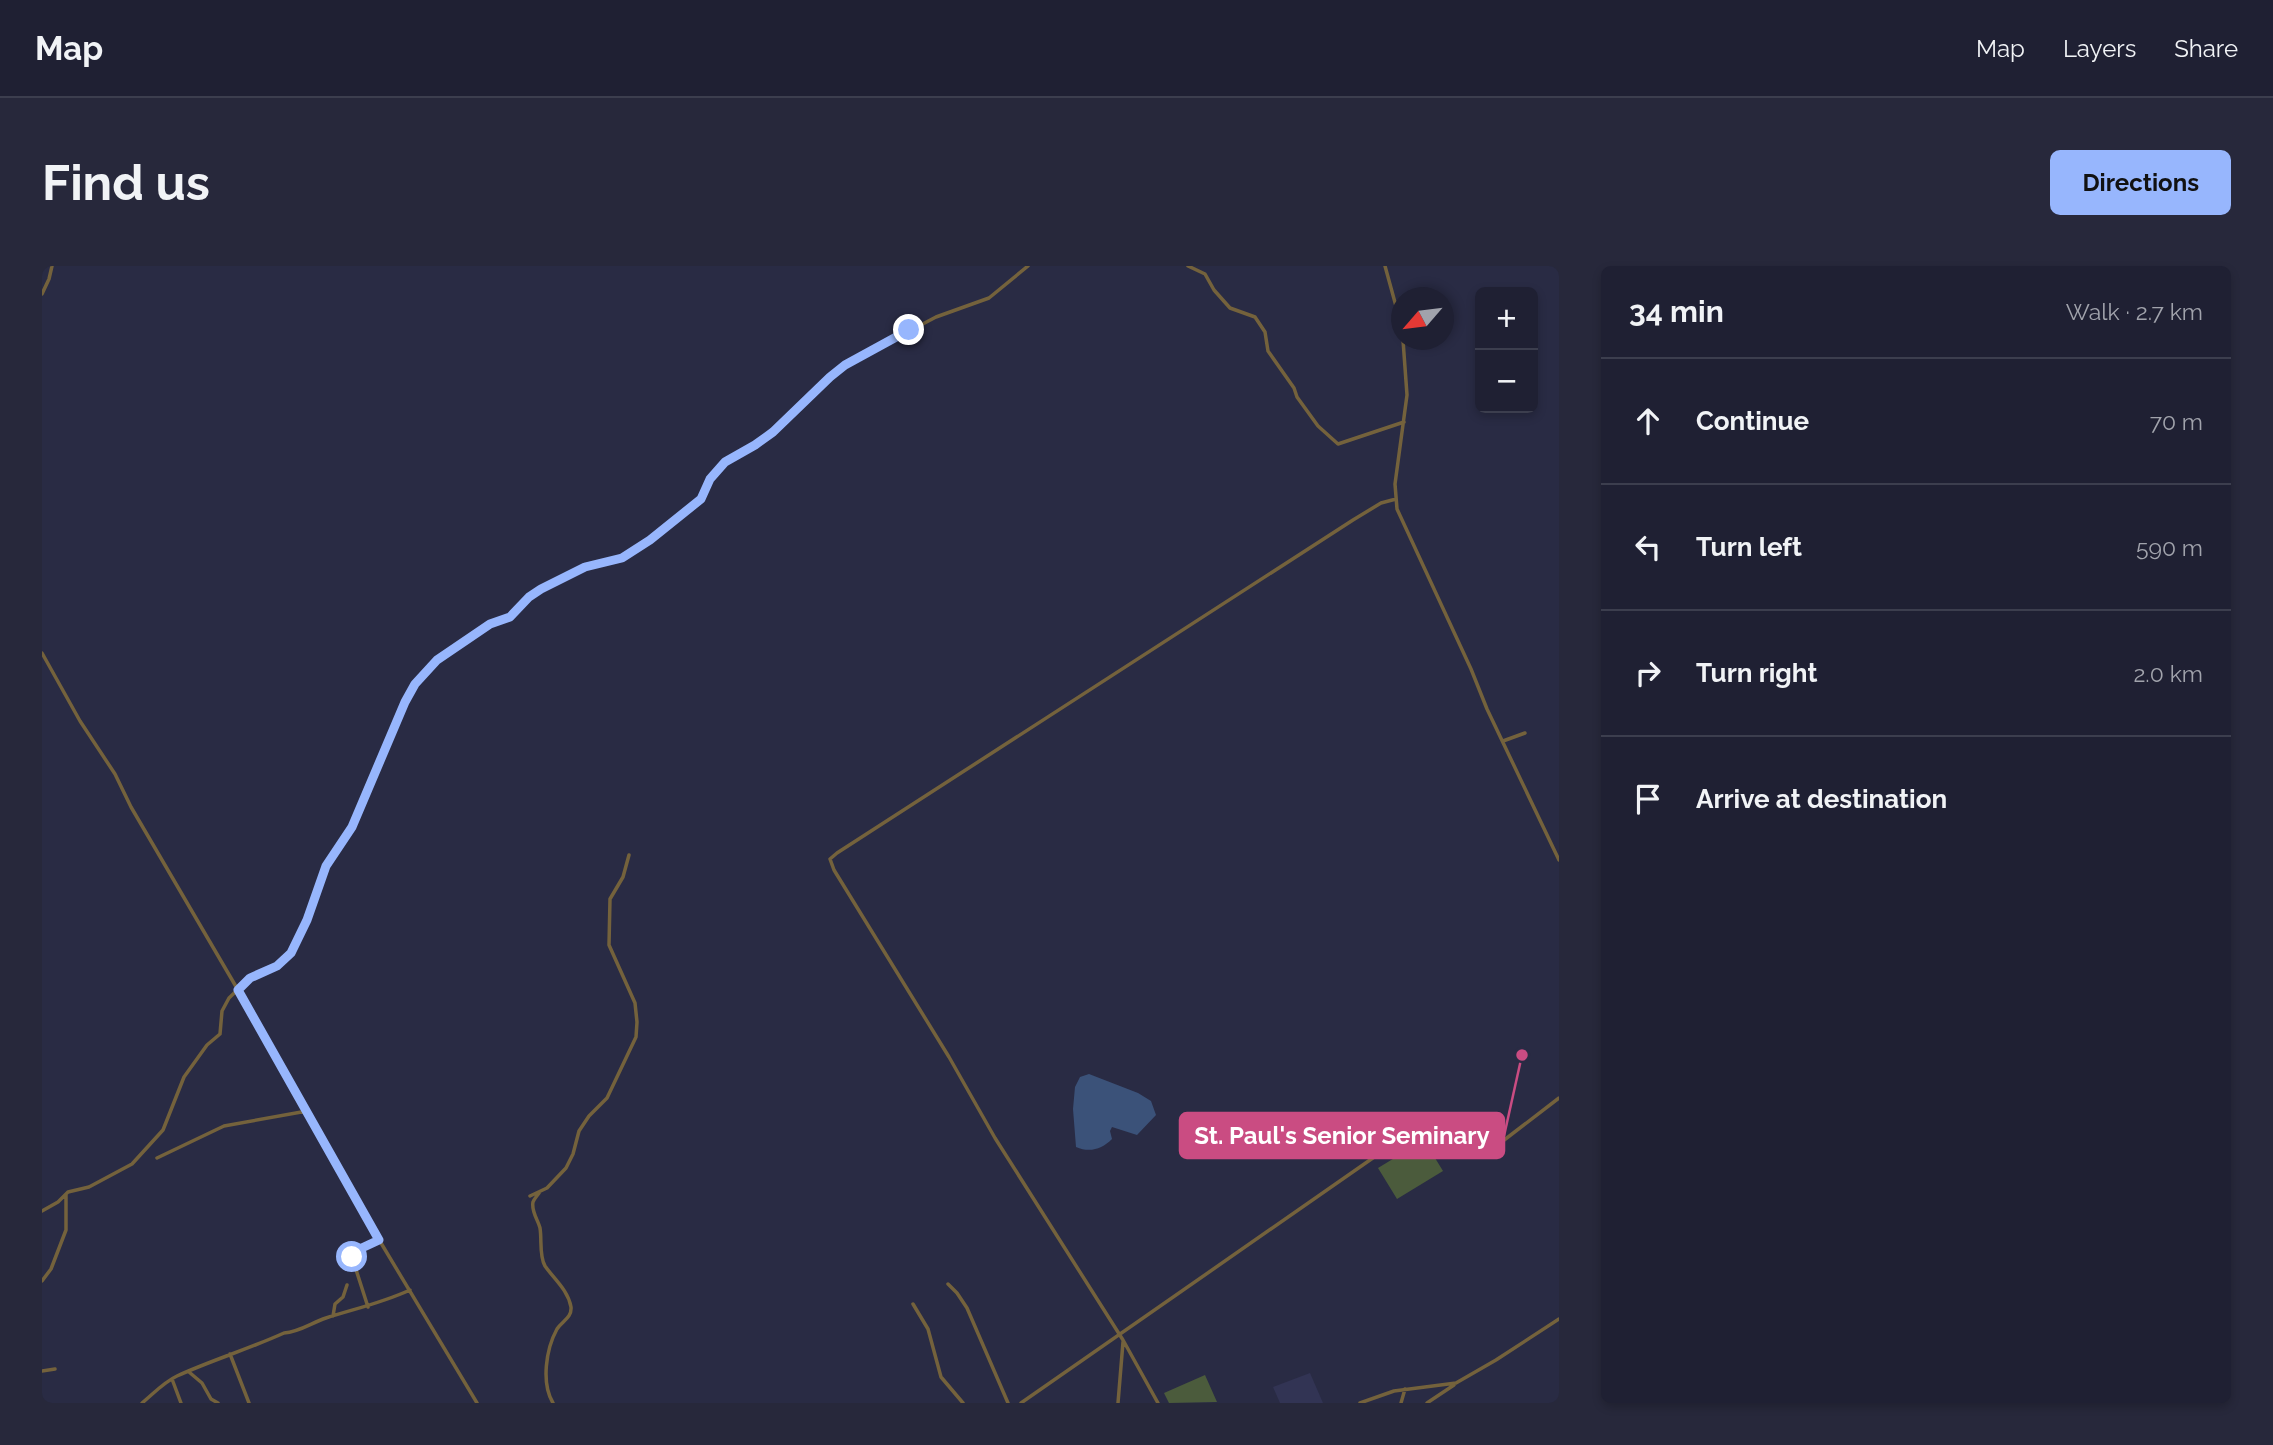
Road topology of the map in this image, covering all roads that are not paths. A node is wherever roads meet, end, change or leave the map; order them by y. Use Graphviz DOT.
graph roads {
  1 [pos="52,266"];
  2 [pos="1028,266"];
  3 [pos="1188,266"];
  4 [pos="1385,266"];
  5 [pos="1391,288"];
  6 [pos="42,294"];
  7 [pos="1404,350"];
  8 [pos="1404,422"];
  9 [pos="1396,499"];
  10 [pos="42,653"];
  11 [pos="1525,733"];
  12 [pos="1503,741"];
  13 [pos="629,855"];
  14 [pos="1559,860"];
  15 [pos="238,990"];
  16 [pos="1559,1098"];
  17 [pos="306,1111"];
  18 [pos="157,1158"];
  19 [pos="540,1192"];
  20 [pos="66,1193"];
  21 [pos="530,1196"];
  22 [pos="42,1211"];
  23 [pos="379,1240"];
  24 [pos="42,1281"];
  25 [pos="948,1284"];
  26 [pos="347,1285"];
  27 [pos="410,1290"];
  28 [pos="913,1304"];
  29 [pos="368,1307"];
  30 [pos="333,1316"];
  31 [pos="1559,1320"];
  32 [pos="1119,1334"];
  33 [pos="1123,1340"];
  34 [pos="230,1354"];
  35 [pos="55,1369"];
  36 [pos="42,1371"];
  37 [pos="189,1372"];
  38 [pos="172,1379"];
  39 [pos="1455,1384"];
  40 [pos="1405,1389"];
  41 [pos="142,1403"];
  42 [pos="181,1403"];
  43 [pos="218,1403"];
  44 [pos="249,1403"];
  45 [pos="477,1403"];
  46 [pos="553,1403"];
  47 [pos="963,1403"];
  48 [pos="1008,1403"];
  49 [pos="1021,1403"];
  50 [pos="1118,1403"];
  51 [pos="1158,1403"];
  52 [pos="1360,1403"];
  53 [pos="1401,1403"];
  54 [pos="1427,1403"];
  1 -- 6 [label="street"];
  2 -- 15 [label="street"];
  3 -- 8 [label="street"];
  4 -- 5 [label="street"];
  7 -- 8 [label="street"];
  8 -- 9 [label="street"];
  9 -- 12 [label="street"];
  9 -- 32 [label="street"];
  10 -- 15 [label="street"];
  11 -- 12 [label="street"];
  12 -- 14 [label="street"];
  13 -- 19 [label="street"];
  15 -- 17 [label="street"];
  15 -- 20 [label="street"];
  16 -- 32 [label="street"];
  17 -- 18 [label="street"];
  17 -- 23 [label="street"];
  19 -- 21 [label="street"];
  19 -- 46 [label="street"];
  20 -- 22 [label="street"];
  20 -- 24 [label="street"];
  23 -- 27 [label="street"];
  23 -- 29 [label="street"];
  25 -- 48 [label="street"];
  26 -- 30 [label="street"];
  27 -- 29 [label="street"];
  27 -- 45 [label="street"];
  28 -- 47 [label="street"];
  29 -- 30 [label="street"];
  30 -- 34 [label="street"];
  31 -- 39 [label="street"];
  32 -- 33 [label="street"];
  32 -- 49 [label="street"];
  33 -- 50 [label="street"];
  33 -- 51 [label="street"];
  34 -- 37 [label="street"];
  34 -- 44 [label="street"];
  35 -- 36 [label="street"];
  37 -- 38 [label="street"];
  37 -- 43 [label="street"];
  38 -- 41 [label="street"];
  38 -- 42 [label="street"];
  39 -- 40 [label="street"];
  39 -- 54 [label="street"];
  40 -- 52 [label="street"];
  40 -- 53 [label="street"];
}
